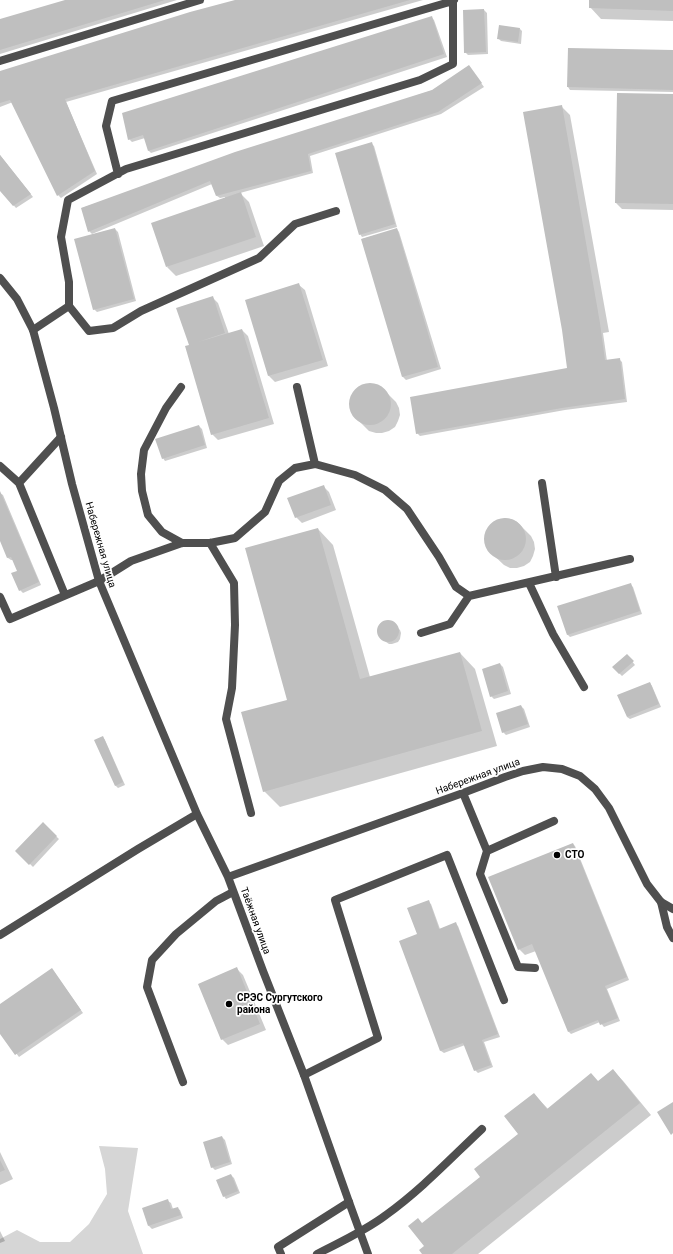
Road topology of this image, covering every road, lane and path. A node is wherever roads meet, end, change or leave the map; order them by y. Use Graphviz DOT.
graph roads {
  1 [pos="200,0"];
  2 [pos="453,1"];
  3 [pos="0,61"];
  4 [pos="118,174"];
  5 [pos="336,211"];
  6 [pos="0,278"];
  7 [pos="69,306"];
  8 [pos="33,330"];
  9 [pos="181,387"];
  10 [pos="297,387"];
  11 [pos="61,437"];
  12 [pos="315,464"];
  13 [pos="0,466"];
  14 [pos="19,483"];
  15 [pos="542,483"];
  16 [pos="182,543"];
  17 [pos="210,543"];
  18 [pos="630,559"];
  19 [pos="556,577"];
  20 [pos="99,581"];
  21 [pos="528,583"];
  22 [pos="64,595"];
  23 [pos="470,596"];
  24 [pos="0,597"];
  25 [pos="421,633"];
  26 [pos="584,687"];
  27 [pos="463,793"];
  28 [pos="197,814"];
  29 [pos="251,814"];
  30 [pos="554,821"];
  31 [pos="487,851"];
  32 [pos="228,877"];
  33 [pos="233,892"];
  34 [pos="662,902"];
  35 [pos="673,909"];
  36 [pos="0,936"];
  37 [pos="673,938"];
  38 [pos="535,968"];
  39 [pos="504,1000"];
  40 [pos="304,1075"];
  41 [pos="183,1082"];
  42 [pos="482,1129"];
  43 [pos="349,1202"];
  44 [pos="360,1232"];
  45 [pos="281,1254"];
  46 [pos="317,1254"];
  47 [pos="368,1254"];
  1 -- 3 [label="street"];
  2 -- 4 [label="street"];
  2 -- 4 [label="street"];
  4 -- 7 [label="street"];
  5 -- 7 [label="street"];
  6 -- 8 [label="street, Набережная улица"];
  7 -- 8 [label="street"];
  8 -- 11 [label="street, Набережная улица"];
  9 -- 16 [label="street"];
  10 -- 12 [label="street"];
  11 -- 14 [label="street"];
  11 -- 20 [label="street, Набережная улица"];
  12 -- 17 [label="street"];
  12 -- 23 [label="street"];
  13 -- 14 [label="street"];
  14 -- 22 [label="street"];
  15 -- 19 [label="street"];
  16 -- 17 [label="street"];
  16 -- 20 [label="street"];
  17 -- 29 [label="street"];
  18 -- 19 [label="street"];
  19 -- 21 [label="street"];
  20 -- 22 [label="street"];
  20 -- 28 [label="street, Набережная улица"];
  21 -- 23 [label="street"];
  21 -- 26 [label="street"];
  22 -- 24 [label="street"];
  23 -- 25 [label="street"];
  27 -- 31 [label="street"];
  27 -- 32 [label="street, Набережная улица"];
  27 -- 34 [label="street, Набережная улица"];
  28 -- 32 [label="street, Таёжная улица"];
  28 -- 36 [label="street"];
  30 -- 31 [label="street"];
  31 -- 38 [label="street"];
  32 -- 33 [label="street, Таёжная улица"];
  33 -- 40 [label="street, Таёжная улица"];
  33 -- 41 [label="street"];
  34 -- 35 [label="street, Набережная улица"];
  34 -- 37 [label="street"];
  39 -- 40 [label="street"];
  40 -- 43 [label="street, Таёжная улица"];
  42 -- 44 [label="street"];
  43 -- 44 [label="street, Таёжная улица"];
  43 -- 45 [label="street"];
  44 -- 46 [label="street"];
  44 -- 47 [label="street, Таёжная улица"];
}
